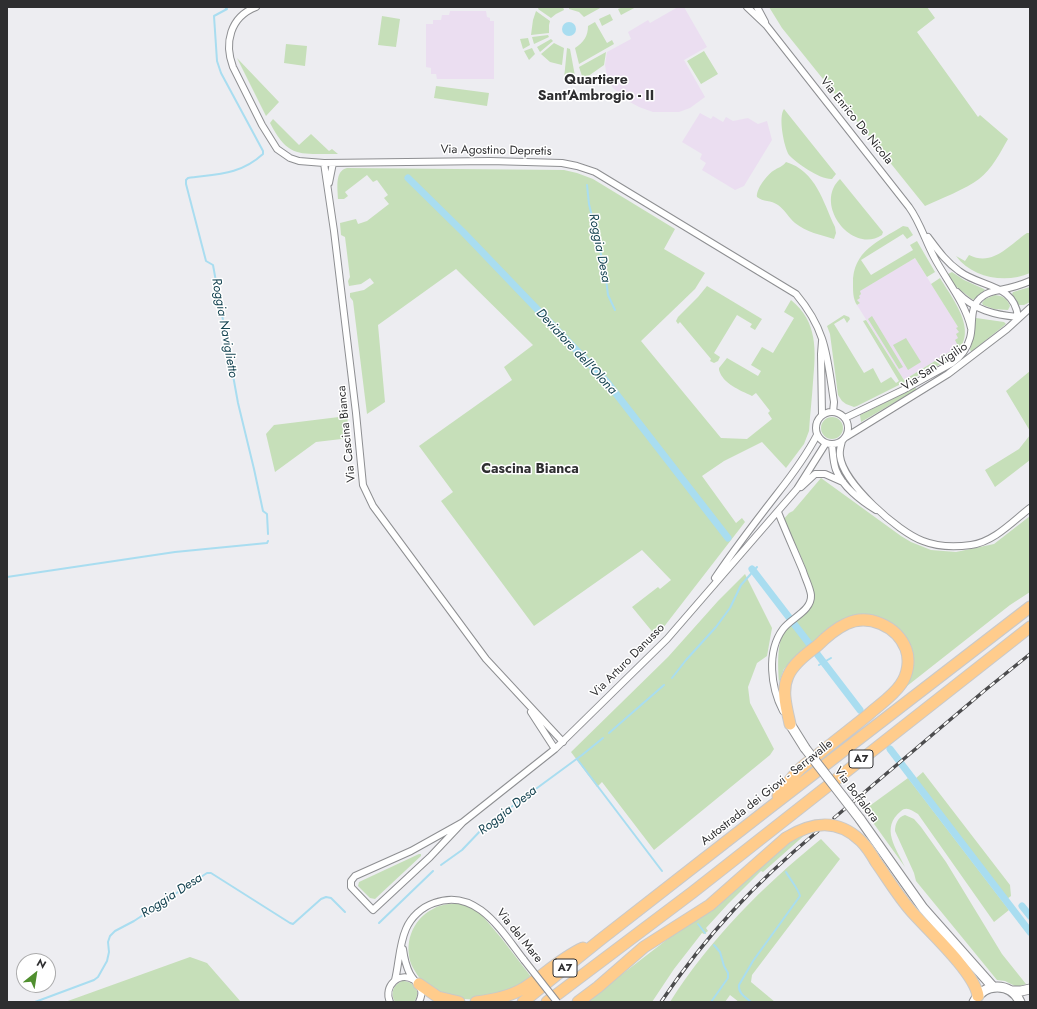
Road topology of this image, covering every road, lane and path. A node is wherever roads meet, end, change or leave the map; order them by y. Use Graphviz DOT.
graph roads {
  1 [pos="256,7"];
  2 [pos="747,7"];
  3 [pos="757,7"];
  4 [pos="766,26"];
  5 [pos="324,163"];
  6 [pos="333,163"];
  7 [pos="328,187"];
  8 [pos="924,233"];
  9 [pos="1030,281"];
  10 [pos="952,287"];
  11 [pos="1000,290"];
  12 [pos="975,306"];
  13 [pos="1030,308"];
  14 [pos="1018,317"];
  15 [pos="971,328"];
  16 [pos="822,339"];
  17 [pos="834,412"];
  18 [pos="822,415"];
  19 [pos="845,418"];
  20 [pos="817,435"];
  21 [pos="844,439"];
  22 [pos="829,444"];
  23 [pos="790,477"];
  24 [pos="843,482"];
  25 [pos="797,489"];
  26 [pos="1030,508"];
  27 [pos="778,512"];
  28 [pos="883,513"];
  29 [pos="706,592"];
  30 [pos="1030,607"];
  31 [pos="1030,627"];
  32 [pos="522,700"];
  33 [pos="790,724"];
  34 [pos="563,742"];
  35 [pos="555,749"];
  36 [pos="768,809"];
  37 [pos="463,822"];
  38 [pos="693,892"];
  39 [pos="600,940"];
  40 [pos="403,943"];
  41 [pos="620,967"];
  42 [pos="395,980"];
  43 [pos="416,982"];
  44 [pos="993,987"];
  45 [pos="1030,989"];
  46 [pos="1012,991"];
  47 [pos="389,999"];
  48 [pos="976,999"];
  49 [pos="383,1002"];
  50 [pos="419,1002"];
  51 [pos="459,1002"];
  52 [pos="476,1002"];
  53 [pos="522,1002"];
  54 [pos="547,1002"];
  55 [pos="557,1002"];
  56 [pos="578,1002"];
  57 [pos="1020,1002"];
  58 [pos="1024,1002"];
  1 -- 5 [label="street, Via Agostino Depretis"];
  2 -- 4 [label="street, Via Enrico De Nicola"];
  3 -- 4 [label="street, Via Enrico De Nicola"];
  4 -- 8 [label="street, Via Enrico De Nicola"];
  5 -- 6 [label="street, Via Agostino Depretis"];
  5 -- 7 [label="street, Via Cascina Bianca"];
  6 -- 7 [label="street, Via Cascina Bianca"];
  6 -- 16 [label="street, Via Agostino Depretis"];
  7 -- 32 [label="street, Via Cascina Bianca"];
  8 -- 10 [label="street, Via Enrico De Nicola"];
  8 -- 11 [label="street, Via Enrico De Nicola"];
  9 -- 11 [label="street"];
  10 -- 12 [label="street, Via Enrico De Nicola"];
  10 -- 15 [label="street, Via Enrico De Nicola"];
  11 -- 12 [label="street"];
  11 -- 14 [label="street, Via Enrico De Nicola"];
  12 -- 14 [label="street, Via Enrico De Nicola"];
  12 -- 15 [label="street, Via San Vigilio"];
  13 -- 14 [label="street, Via San Vigilio"];
  14 -- 21 [label="street, Via San Vigilio"];
  15 -- 19 [label="street, Via San Vigilio"];
  16 -- 17 [label="street, Via Agostino Depretis"];
  16 -- 18 [label="street, Via Agostino Depretis"];
  17 -- 18 [label="street"];
  17 -- 19 [label="street"];
  18 -- 20 [label="street"];
  19 -- 21 [label="street"];
  20 -- 22 [label="street"];
  20 -- 23 [label="street, Via Arturo Danusso"];
  21 -- 22 [label="street"];
  21 -- 28 [label="street"];
  22 -- 24 [label="street"];
  22 -- 25 [label="street, Via Arturo Danusso"];
  23 -- 25 [label="street"];
  23 -- 29 [label="street, Via Arturo Danusso"];
  24 -- 25 [label="street"];
  24 -- 28 [label="street"];
  25 -- 27 [label="street, Via Arturo Danusso"];
  26 -- 28 [label="street"];
  27 -- 29 [label="street, Via Arturo Danusso"];
  27 -- 33 [label="street, Via Boffalora"];
  29 -- 34 [label="street, Via Arturo Danusso"];
  30 -- 36 [label="highway, Autostrada dei Giovi - Serravalle / A7"];
  31 -- 38 [label="highway, A7"];
  32 -- 34 [label="street, Via Cascina Bianca"];
  32 -- 35 [label="street, Via Cascina Bianca"];
  33 -- 36 [label="highway"];
  33 -- 44 [label="street, Via Boffalora, bridge"];
  34 -- 35 [label="street, Via Arturo Danusso"];
  35 -- 37 [label="street, Via Arturo Danusso"];
  36 -- 39 [label="highway, Autostrada dei Giovi - Serravalle / A7"];
  37 -- 37 [label="street"];
  38 -- 41 [label="highway"];
  38 -- 54 [label="highway, A7"];
  39 -- 52 [label="highway"];
  39 -- 53 [label="highway, Autostrada dei Giovi - Serravalle / A7"];
  40 -- 42 [label="street, Via del Mare"];
  40 -- 43 [label="street"];
  40 -- 55 [label="street, Via del Mare, bridge"];
  41 -- 48 [label="highway, bridge"];
  41 -- 56 [label="highway"];
  42 -- 43 [label="street"];
  42 -- 47 [label="street, Via del Mare"];
  43 -- 50 [label="street"];
  43 -- 51 [label="highway"];
  44 -- 46 [label="street"];
  44 -- 48 [label="street"];
  45 -- 46 [label="street"];
  45 -- 58 [label="street"];
  46 -- 57 [label="street"];
  47 -- 49 [label="street"];
}
